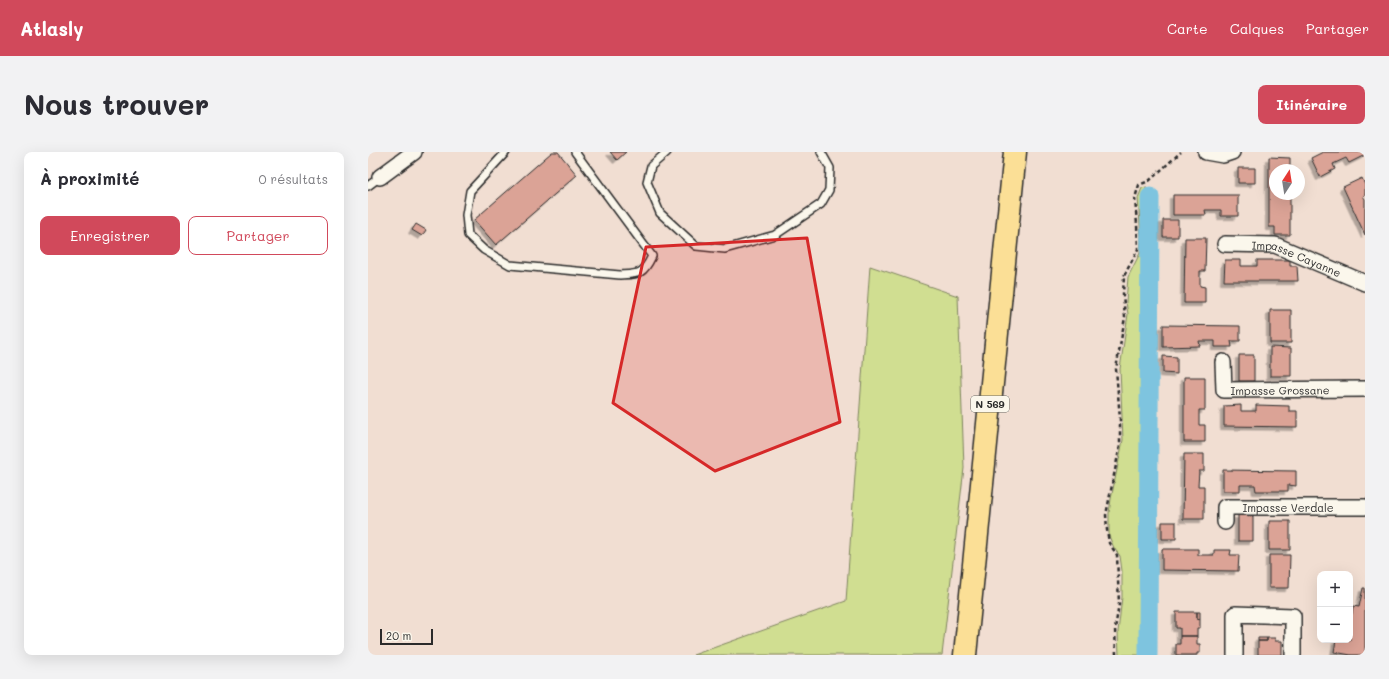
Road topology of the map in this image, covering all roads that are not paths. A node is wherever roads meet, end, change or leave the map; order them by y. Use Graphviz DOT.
graph roads {
  1 [pos="414,152"];
  2 [pos="506,152"];
  3 [pos="575,152"];
  4 [pos="667,152"];
  5 [pos="821,152"];
  6 [pos="1015,152"];
  7 [pos="1206,152"];
  8 [pos="1232,152"];
  9 [pos="380,178"];
  10 [pos="368,186"];
  11 [pos="1225,244"];
  12 [pos="1365,283"];
  13 [pos="1223,362"];
  14 [pos="1365,389"];
  15 [pos="1365,507"];
  16 [pos="1225,522"];
  17 [pos="965,655"];
  18 [pos="1235,655"];
  19 [pos="1294,655"];
  1 -- 9 [label="street"];
  2 -- 3 [label="lane"];
  4 -- 5 [label="lane"];
  6 -- 17 [label="main road, N 569"];
  7 -- 8 [label="street"];
  9 -- 10 [label="lane"];
  11 -- 12 [label="street, Impasse Cayanne"];
  13 -- 14 [label="street, Impasse Grossane"];
  15 -- 16 [label="street, Impasse Verdale"];
  18 -- 19 [label="street"];
}
